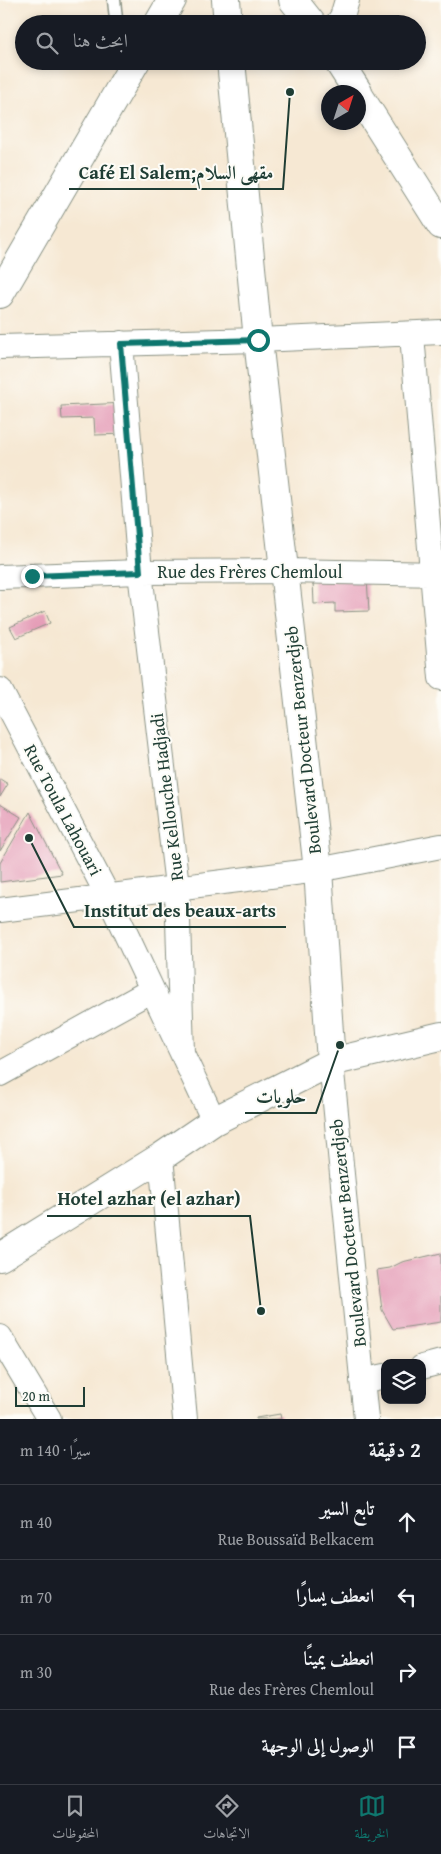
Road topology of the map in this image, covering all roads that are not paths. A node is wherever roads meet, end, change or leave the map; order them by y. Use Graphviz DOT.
graph roads {
  1 [pos="114,0"];
  2 [pos="172,0"];
  3 [pos="226,0"];
  4 [pos="293,0"];
  5 [pos="347,0"];
  6 [pos="116,15"];
  7 [pos="163,15"];
  8 [pos="227,15"];
  9 [pos="305,15"];
  10 [pos="343,15"];
  11 [pos="130,70"];
  12 [pos="233,70"];
  13 [pos="344,70"];
  14 [pos="353,85"];
  15 [pos="366,106"];
  16 [pos="441,225"];
  17 [pos="2,279"];
  18 [pos="441,332"];
  19 [pos="412,335"];
  20 [pos="258,340"];
  21 [pos="121,344"];
  22 [pos="0,347"];
  23 [pos="140,572"];
  24 [pos="285,572"];
  25 [pos="436,574"];
  26 [pos="0,577"];
  27 [pos="441,678"];
  28 [pos="0,690"];
  29 [pos="441,846"];
  30 [pos="318,870"];
  31 [pos="178,886"];
  32 [pos="108,896"];
  33 [pos="0,910"];
  34 [pos="152,990"];
  35 [pos="441,1036"];
  36 [pos="182,1053"];
  37 [pos="331,1062"];
  38 [pos="0,1074"];
  39 [pos="214,1121"];
  40 [pos="161,1157"];
  41 [pos="0,1257"];
  42 [pos="0,1337"];
  43 [pos="441,1362"];
  44 [pos="426,1366"];
  45 [pos="374,1378"];
  46 [pos="50,1419"];
  47 [pos="185,1419"];
  48 [pos="366,1419"];
  1 -- 6 [label="lane"];
  2 -- 7 [label="street"];
  3 -- 8 [label="street"];
  4 -- 9 [label="street"];
  5 -- 10 [label="street"];
  11 -- 17 [label="street"];
  12 -- 20 [label="street, Boulevard Docteur Benzerdjeb"];
  13 -- 14 [label="street"];
  15 -- 16 [label="street"];
  18 -- 19 [label="street"];
  19 -- 20 [label="street"];
  19 -- 25 [label="street"];
  20 -- 21 [label="street"];
  20 -- 24 [label="street, Boulevard Docteur Benzerdjeb"];
  21 -- 22 [label="street"];
  21 -- 23 [label="street, Rue Kellouche Hadjadi"];
  23 -- 24 [label="street, Rue des Frères Chemloul"];
  23 -- 26 [label="street, Rue des Frères Chemloul"];
  23 -- 31 [label="street, Rue Kellouche Hadjadi"];
  24 -- 25 [label="street, Rue des Frères Chemloul"];
  24 -- 30 [label="street, Boulevard Docteur Benzerdjeb"];
  25 -- 27 [label="street"];
  28 -- 32 [label="street, Rue Toula Lahouari"];
  29 -- 30 [label="street"];
  30 -- 31 [label="street"];
  30 -- 37 [label="street, Boulevard Docteur Benzerdjeb"];
  31 -- 32 [label="street"];
  31 -- 36 [label="street, Rue Kellouche Hadjadi"];
  32 -- 33 [label="street"];
  32 -- 34 [label="street, Rue Toula Lahouari"];
  34 -- 36 [label="street, Rue Toula Lahouari"];
  34 -- 38 [label="street"];
  35 -- 37 [label="street"];
  36 -- 39 [label="street, Rue Toula Lahouari"];
  37 -- 39 [label="street"];
  37 -- 45 [label="street, Boulevard Docteur Benzerdjeb"];
  39 -- 40 [label="street"];
  40 -- 41 [label="street"];
  40 -- 47 [label="street"];
  42 -- 46 [label="street"];
  43 -- 44 [label="street"];
  45 -- 48 [label="street, Boulevard Docteur Benzerdjeb"];
}
